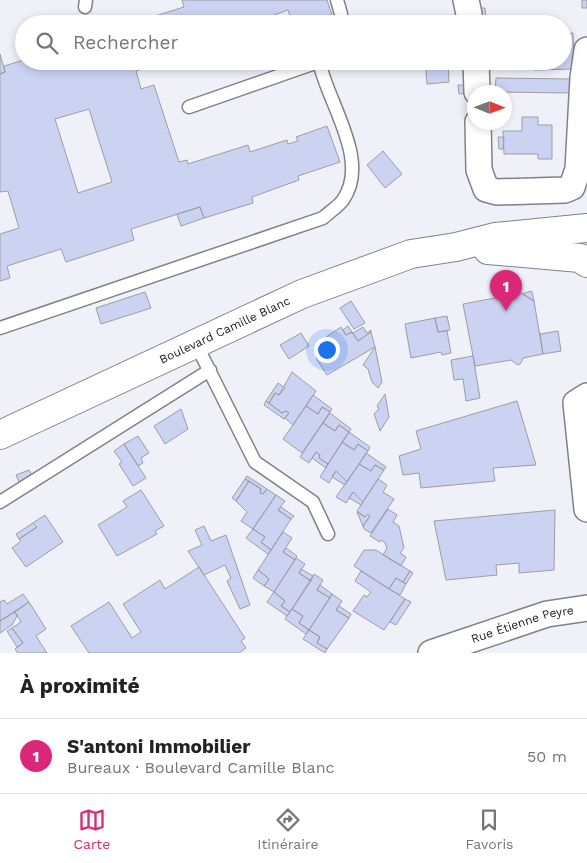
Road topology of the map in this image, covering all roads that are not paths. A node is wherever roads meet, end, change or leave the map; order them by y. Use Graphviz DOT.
graph roads {
  1 [pos="337,0"];
  2 [pos="466,0"];
  3 [pos="341,15"];
  4 [pos="469,15"];
  5 [pos="587,50"];
  6 [pos="296,70"];
  7 [pos="322,70"];
  8 [pos="476,70"];
  9 [pos="477,85"];
  10 [pos="189,107"];
  11 [pos="478,130"];
  12 [pos="587,228"];
  13 [pos="456,247"];
  14 [pos="587,263"];
  15 [pos="0,328"];
  16 [pos="196,344"];
  17 [pos="210,370"];
  18 [pos="587,396"];
  19 [pos="0,435"];
  20 [pos="0,502"];
  21 [pos="587,509"];
  22 [pos="328,534"];
  23 [pos="587,608"];
  24 [pos="431,653"];
  1 -- 3 [label="lane"];
  2 -- 4 [label="street"];
  5 -- 11 [label="street"];
  6 -- 10 [label="lane"];
  7 -- 15 [label="lane"];
  8 -- 9 [label="street"];
  12 -- 13 [label="main road, Boulevard Camille Blanc"];
  13 -- 14 [label="main road, Boulevard Camille Blanc"];
  13 -- 16 [label="main road, Boulevard Camille Blanc"];
  16 -- 17 [label="lane"];
  16 -- 19 [label="main road, Boulevard Camille Blanc"];
  17 -- 20 [label="lane"];
  17 -- 22 [label="lane"];
  18 -- 21 [label="street"];
  23 -- 24 [label="street, Rue Étienne Peyre"];
}
